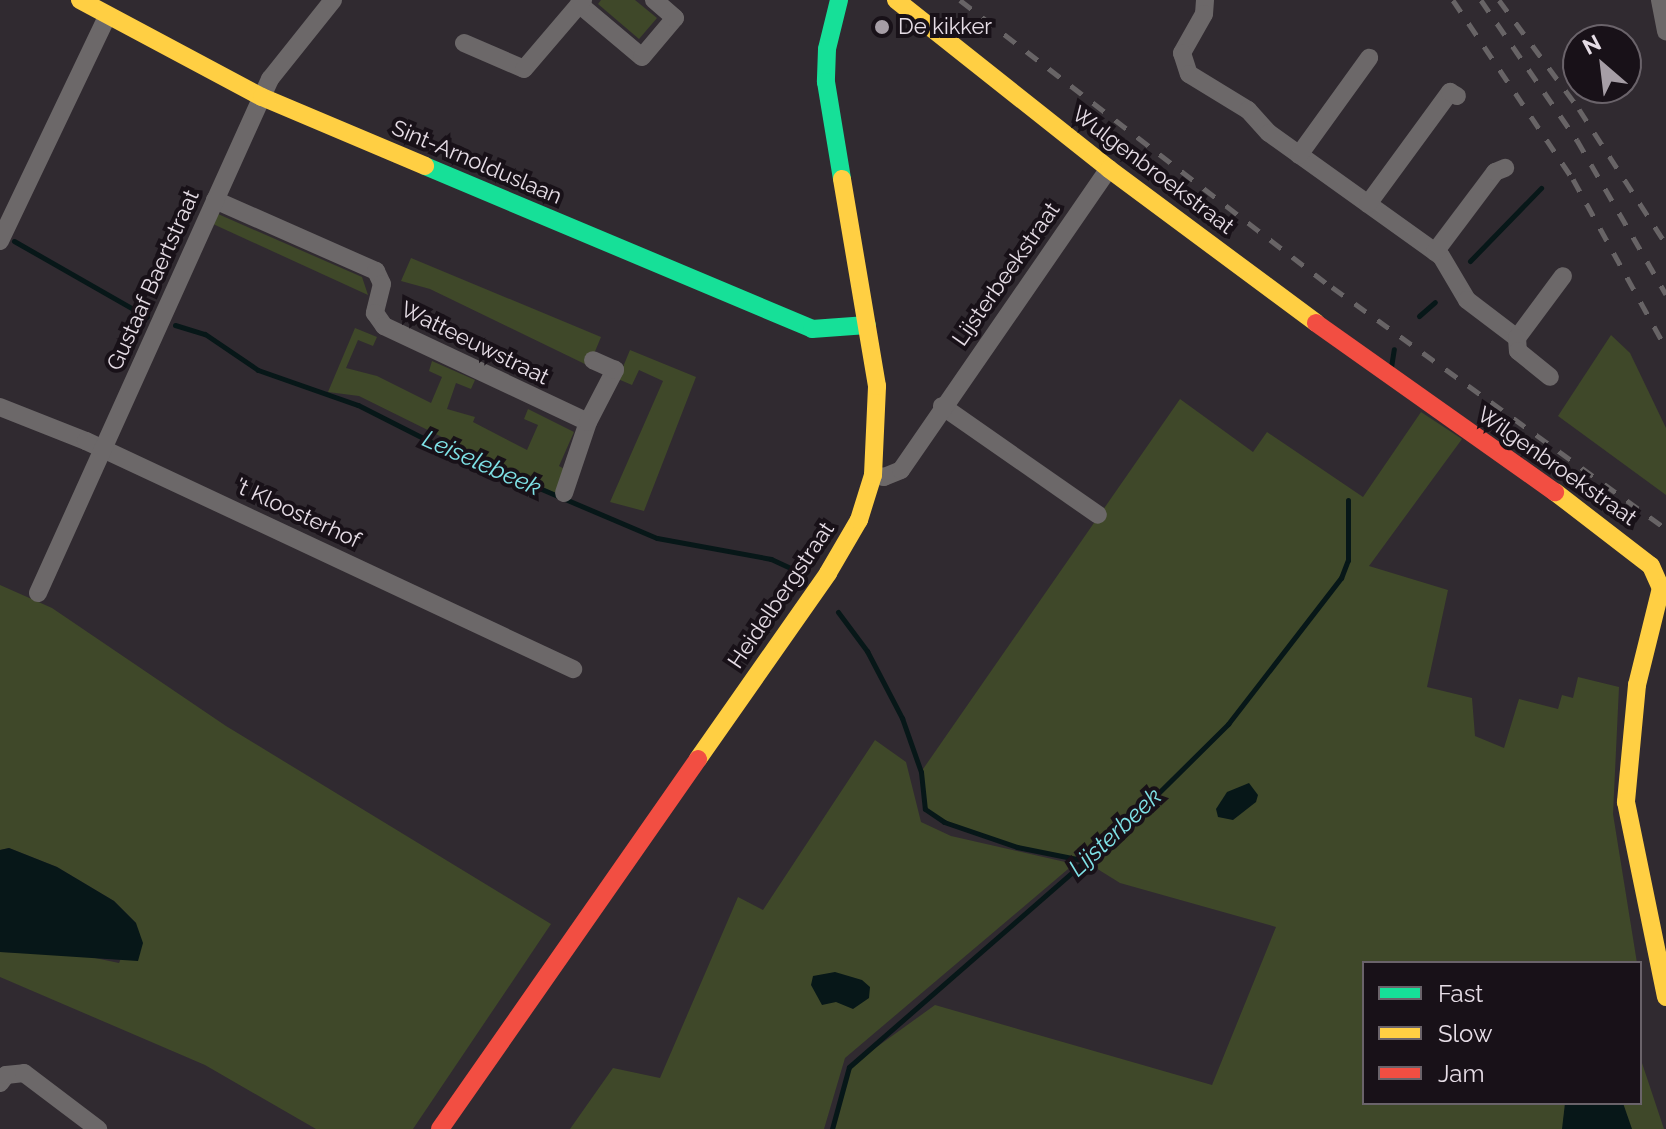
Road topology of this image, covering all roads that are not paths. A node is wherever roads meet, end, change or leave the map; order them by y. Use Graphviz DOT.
graph roads {
  1 [pos="80,0"];
  2 [pos="333,0"];
  3 [pos="654,0"];
  4 [pos="839,0"];
  5 [pos="896,0"];
  6 [pos="1205,0"];
  7 [pos="1649,0"];
  8 [pos="1660,0"];
  9 [pos="581,2"];
  10 [pos="108,15"];
  11 [pos="1666,31"];
  12 [pos="464,43"];
  13 [pos="1369,58"];
  14 [pos="1457,96"];
  15 [pos="262,97"];
  16 [pos="1299,155"];
  17 [pos="1505,168"];
  18 [pos="1109,169"];
  19 [pos="215,200"];
  20 [pos="1368,204"];
  21 [pos="0,241"];
  22 [pos="1435,252"];
  23 [pos="1563,276"];
  24 [pos="867,325"];
  25 [pos="1517,338"];
  26 [pos="593,360"];
  27 [pos="1385,374"];
  28 [pos="1550,377"];
  29 [pos="942,406"];
  30 [pos="0,407"];
  31 [pos="588,422"];
  32 [pos="102,450"];
  33 [pos="873,475"];
  34 [pos="564,493"];
  35 [pos="1098,515"];
  36 [pos="38,593"];
  37 [pos="573,669"];
  38 [pos="1666,997"];
  39 [pos="0,1083"];
  40 [pos="98,1129"];
  41 [pos="440,1129"];
  1 -- 10 [label="street, Sint-Arnolduslaan"];
  2 -- 15 [label="street, Gustaaf Baertstraat"];
  3 -- 9 [label="street"];
  4 -- 24 [label="street, Heidelbergstraat"];
  5 -- 18 [label="street, Wulgenbroekstraat"];
  6 -- 16 [label="street"];
  7 -- 8 [label="street"];
  8 -- 11 [label="street"];
  9 -- 12 [label="street"];
  10 -- 15 [label="street, Sint-Arnolduslaan"];
  10 -- 21 [label="street"];
  13 -- 16 [label="street"];
  14 -- 20 [label="street"];
  15 -- 19 [label="street, Gustaaf Baertstraat"];
  15 -- 24 [label="street, Sint-Arnolduslaan"];
  16 -- 20 [label="street"];
  17 -- 22 [label="street"];
  18 -- 27 [label="street, Wulgenbroekstraat"];
  18 -- 29 [label="street, Lijsterbeekstraat"];
  19 -- 31 [label="street, Watteeuwstraat"];
  19 -- 32 [label="street, Gustaaf Baertstraat"];
  20 -- 22 [label="street"];
  22 -- 25 [label="street"];
  23 -- 25 [label="street"];
  24 -- 33 [label="street, Heidelbergstraat"];
  25 -- 28 [label="street"];
  26 -- 31 [label="street"];
  27 -- 38 [label="street, Wilgenbroekstraat"];
  29 -- 33 [label="street, Lijsterbeekstraat"];
  29 -- 35 [label="street"];
  30 -- 32 [label="street, 't Kloosterhof"];
  31 -- 34 [label="street"];
  32 -- 36 [label="street, Gustaaf Baertstraat"];
  32 -- 37 [label="street, 't Kloosterhof"];
  33 -- 41 [label="street, Heidelbergstraat"];
  39 -- 40 [label="street"];
}
